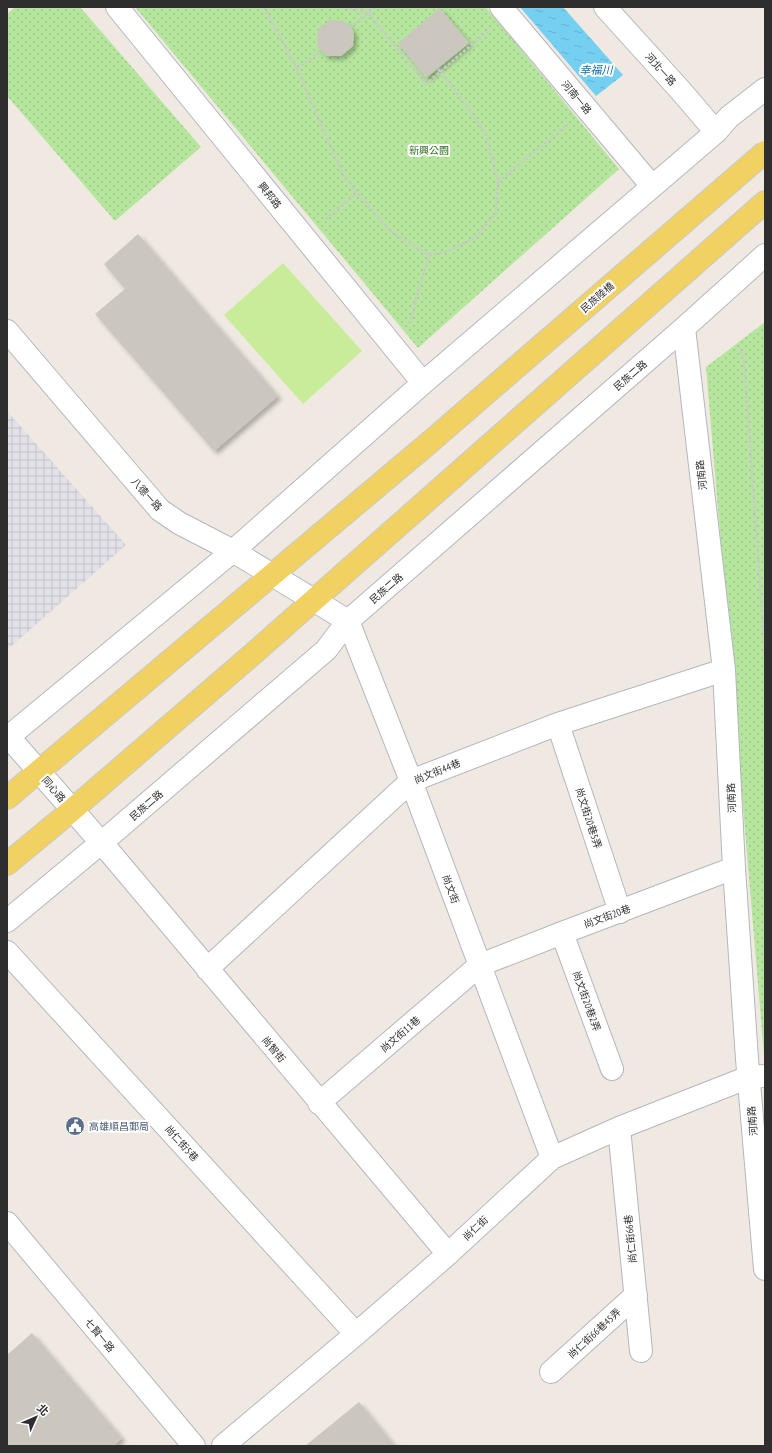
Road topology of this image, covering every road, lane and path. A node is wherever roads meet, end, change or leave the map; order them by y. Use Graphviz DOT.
graph roads {
  1 [pos="117,7"];
  2 [pos="264,7"];
  3 [pos="345,7"];
  4 [pos="375,7"];
  5 [pos="605,7"];
  6 [pos="504,10"];
  7 [pos="368,13"];
  8 [pos="350,28"];
  9 [pos="321,51"];
  10 [pos="297,69"];
  11 [pos="438,69"];
  12 [pos="440,72"];
  13 [pos="765,89"];
  14 [pos="587,108"];
  15 [pos="716,132"];
  16 [pos="765,152"];
  17 [pos="498,182"];
  18 [pos="652,186"];
  19 [pos="357,193"];
  20 [pos="765,202"];
  21 [pos="325,219"];
  22 [pos="430,255"];
  23 [pos="763,261"];
  24 [pos="409,324"];
  25 [pos="684,328"];
  26 [pos="7,331"];
  27 [pos="739,346"];
  28 [pos="423,383"];
  29 [pos="233,551"];
  30 [pos="272,574"];
  31 [pos="313,600"];
  32 [pos="348,621"];
  33 [pos="765,657"];
  34 [pos="724,670"];
  35 [pos="558,724"];
  36 [pos="7,736"];
  37 [pos="39,772"];
  38 [pos="411,781"];
  39 [pos="7,798"];
  40 [pos="72,810"];
  41 [pos="101,843"];
  42 [pos="7,864"];
  43 [pos="734,868"];
  44 [pos="620,912"];
  45 [pos="7,921"];
  46 [pos="562,933"];
  47 [pos="7,952"];
  48 [pos="480,965"];
  49 [pos="207,969"];
  50 [pos="612,1069"];
  51 [pos="757,1076"];
  52 [pos="319,1103"];
  53 [pos="619,1128"];
  54 [pos="552,1158"];
  55 [pos="7,1223"];
  56 [pos="448,1254"];
  57 [pos="765,1269"];
  58 [pos="636,1295"];
  59 [pos="356,1334"];
  60 [pos="641,1351"];
  61 [pos="551,1372"];
  62 [pos="194,1446"];
  63 [pos="223,1446"];
  1 -- 28 [label="street, 興邦路"];
  2 -- 10 [label="path"];
  3 -- 7 [label="path"];
  4 -- 7 [label="path"];
  5 -- 15 [label="street, 河北一路"];
  6 -- 12 [label="path"];
  6 -- 14 [label="street, 河南一路"];
  7 -- 8 [label="path"];
  7 -- 12 [label="path"];
  9 -- 10 [label="path"];
  10 -- 19 [label="path"];
  11 -- 12 [label="path"];
  12 -- 17 [label="path"];
  13 -- 15 [label="street"];
  14 -- 17 [label="path"];
  14 -- 18 [label="street, 河南一路"];
  15 -- 18 [label="street"];
  16 -- 30 [label="main road, 民族陸橋, bridge"];
  17 -- 22 [label="path"];
  18 -- 28 [label="street"];
  19 -- 21 [label="path"];
  19 -- 22 [label="path"];
  20 -- 31 [label="main road"];
  22 -- 24 [label="path"];
  23 -- 25 [label="street, 民族二路"];
  25 -- 32 [label="street, 民族二路"];
  25 -- 34 [label="street, 河南路"];
  26 -- 29 [label="street, 八德一路"];
  27 -- 33 [label="path"];
  28 -- 29 [label="street"];
  29 -- 30 [label="street, 八德一路"];
  29 -- 36 [label="street"];
  30 -- 31 [label="street, 八德一路"];
  30 -- 37 [label="main road"];
  31 -- 32 [label="street, 八德一路"];
  31 -- 40 [label="main road"];
  32 -- 38 [label="street, 尚文街"];
  32 -- 41 [label="street, 民族二路"];
  34 -- 35 [label="street, 尚文街44巷"];
  34 -- 43 [label="street, 河南路"];
  35 -- 38 [label="street, 尚文街44巷"];
  35 -- 44 [label="street, 尚文街20巷5弄"];
  36 -- 37 [label="street, 同心路"];
  37 -- 39 [label="main road"];
  37 -- 40 [label="street, 同心路"];
  38 -- 48 [label="street, 尚文街"];
  38 -- 49 [label="street, 尚文街44巷"];
  40 -- 41 [label="street, 同心路"];
  40 -- 42 [label="main road"];
  41 -- 45 [label="street, 民族二路"];
  41 -- 49 [label="street, 尚智街"];
  43 -- 44 [label="street, 尚文街20巷"];
  43 -- 51 [label="street, 河南路"];
  44 -- 46 [label="street, 尚文街20巷"];
  46 -- 48 [label="street, 尚文街20巷"];
  46 -- 50 [label="street, 尚文街20巷2弄"];
  47 -- 59 [label="street, 尚仁街5巷"];
  48 -- 52 [label="street, 尚文街11巷"];
  48 -- 54 [label="street, 尚文街"];
  49 -- 52 [label="street, 尚智街"];
  51 -- 53 [label="street, 尚仁街"];
  51 -- 57 [label="street, 河南路"];
  52 -- 56 [label="street, 尚智街"];
  53 -- 54 [label="street, 尚仁街"];
  53 -- 58 [label="street, 尚仁街66巷"];
  54 -- 56 [label="street, 尚仁街"];
  55 -- 62 [label="street, 七賢一路"];
  56 -- 59 [label="street, 尚仁街"];
  58 -- 60 [label="street, 尚仁街66巷"];
  58 -- 61 [label="street, 尚仁街66巷45弄"];
  59 -- 63 [label="street, 尚仁街"];
}
